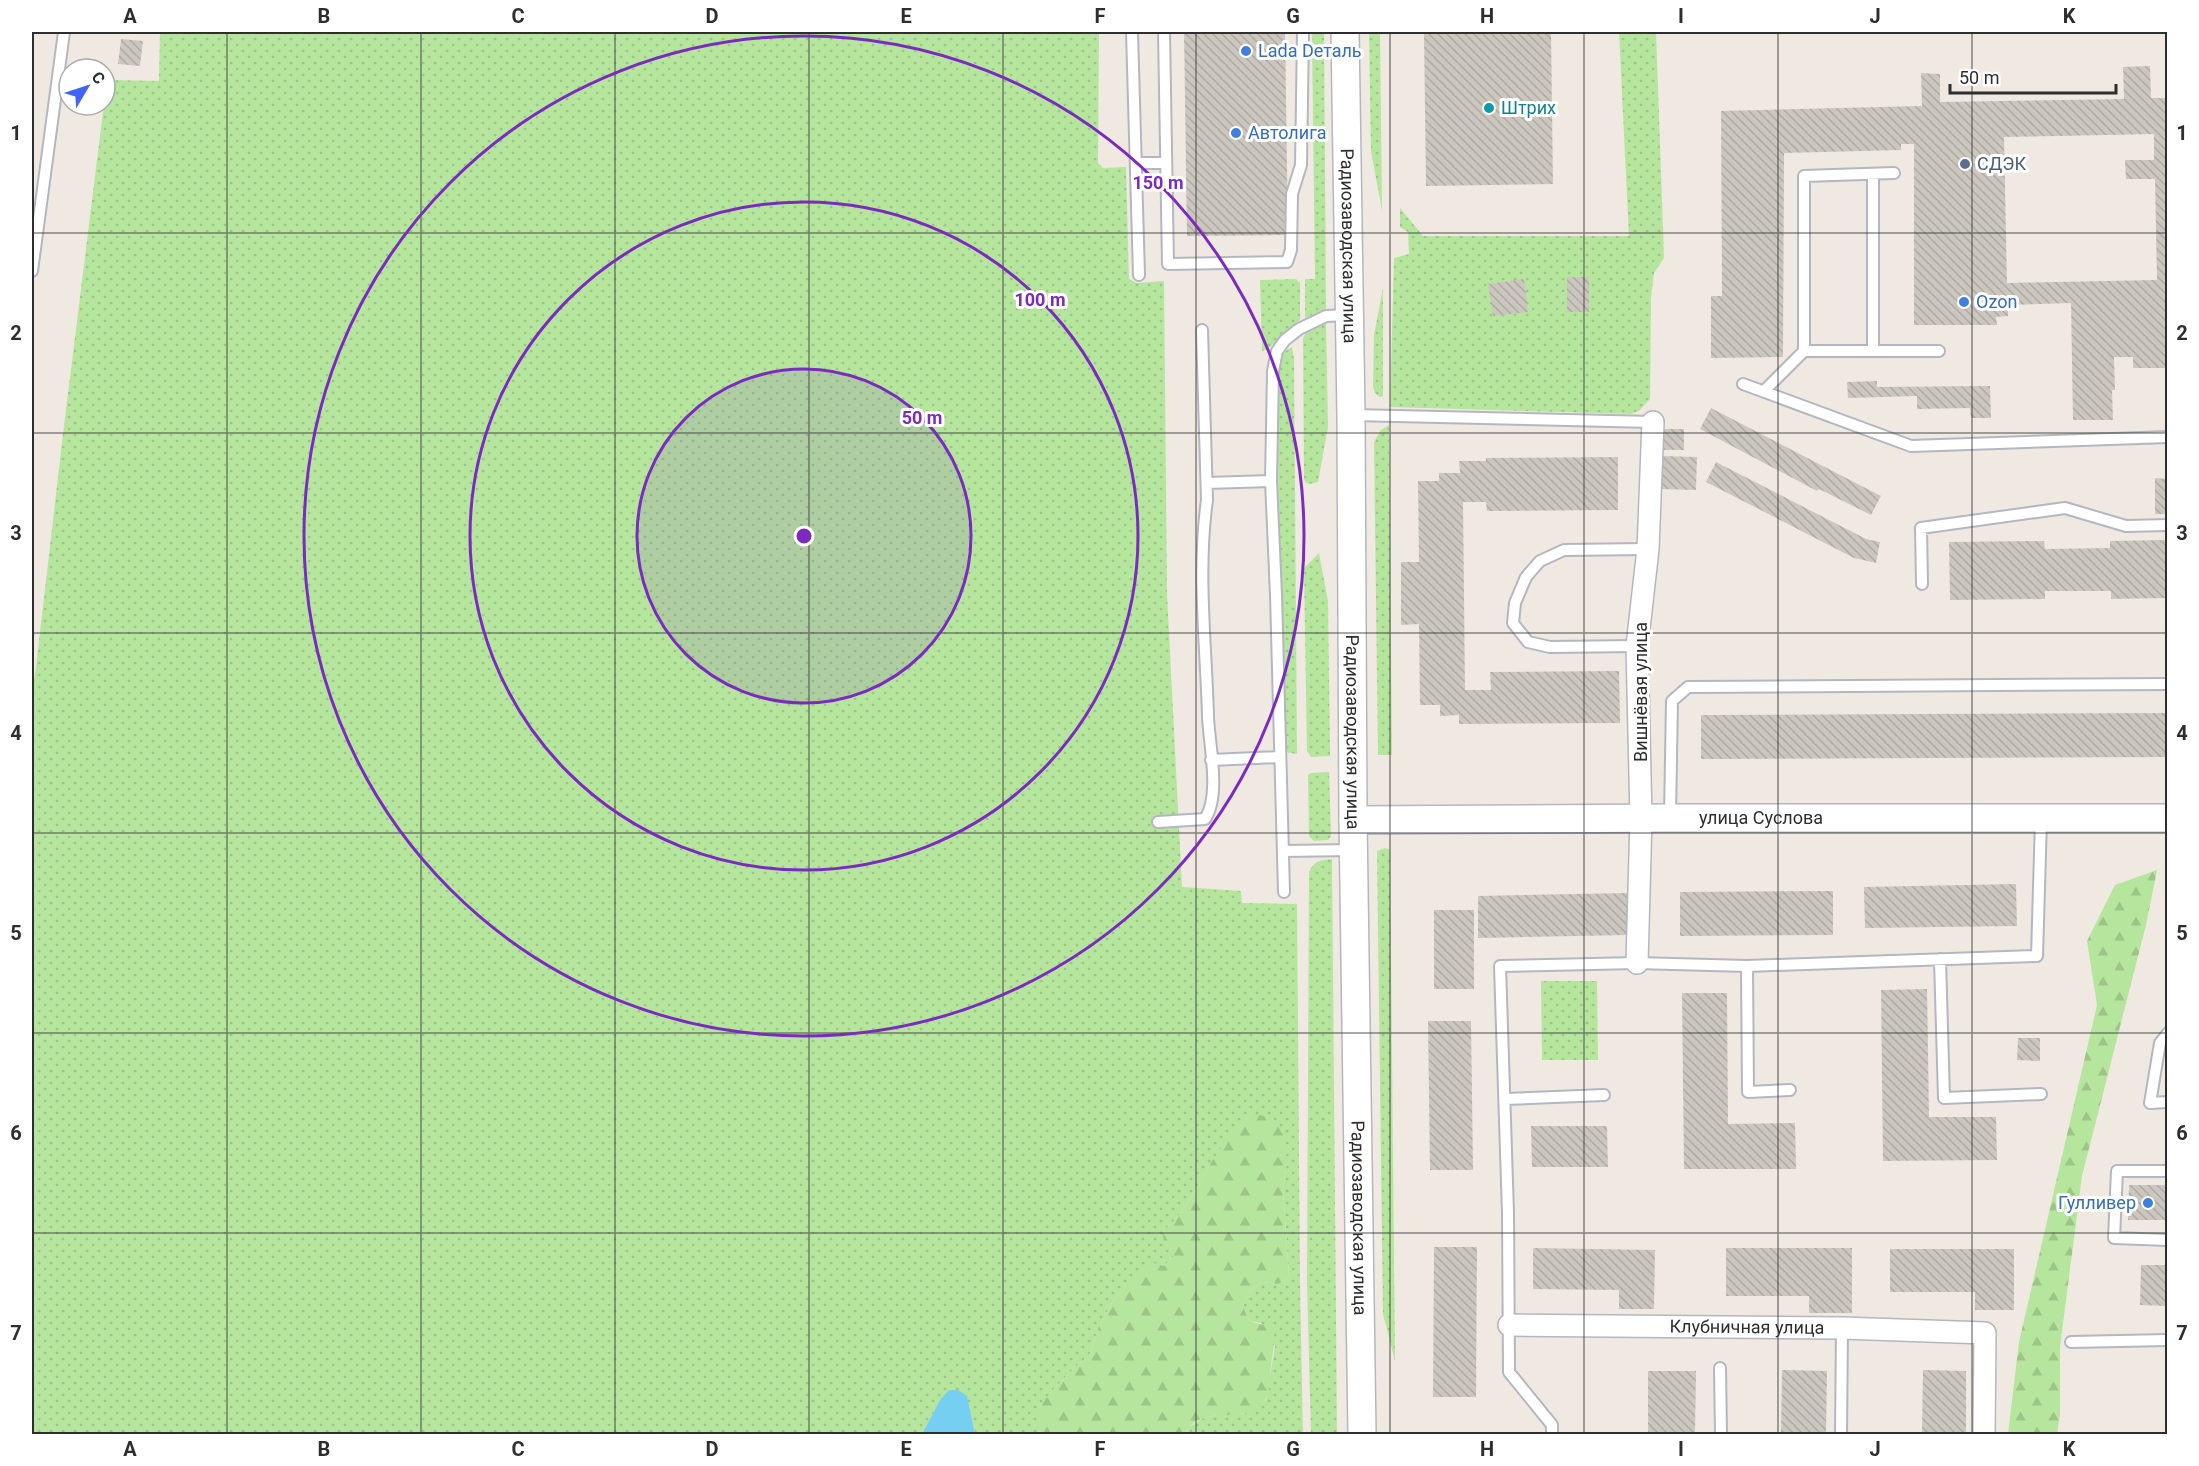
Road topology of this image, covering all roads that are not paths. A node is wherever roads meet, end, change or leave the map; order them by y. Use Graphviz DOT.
graph roads {
  1 [pos="64,32"];
  2 [pos="1132,32"];
  3 [pos="1164,32"];
  4 [pos="1303,32"];
  5 [pos="1345,32"];
  6 [pos="1136,163"];
  7 [pos="1166,163"];
  8 [pos="1894,173"];
  9 [pos="1874,174"];
  10 [pos="32,271"];
  11 [pos="1139,275"];
  12 [pos="1349,315"];
  13 [pos="1202,330"];
  14 [pos="1804,351"];
  15 [pos="1873,351"];
  16 [pos="1939,351"];
  17 [pos="1743,384"];
  18 [pos="1764,391"];
  19 [pos="1351,415"];
  20 [pos="1653,422"];
  21 [pos="2168,437"];
  22 [pos="1271,481"];
  23 [pos="1207,483"];
  24 [pos="2168,525"];
  25 [pos="1648,549"];
  26 [pos="1922,584"];
  27 [pos="1638,646"];
  28 [pos="2168,684"];
  29 [pos="1280,758"];
  30 [pos="1211,760"];
  31 [pos="1641,818"];
  32 [pos="1670,818"];
  33 [pos="2168,818"];
  34 [pos="2041,819"];
  35 [pos="1353,820"];
  36 [pos="1158,822"];
  37 [pos="1354,850"];
  38 [pos="1283,851"];
  39 [pos="1284,892"];
  40 [pos="1940,959"];
  41 [pos="1637,963"];
  42 [pos="1747,966"];
  43 [pos="2168,1033"];
  44 [pos="1790,1090"];
  45 [pos="2042,1094"];
  46 [pos="1604,1095"];
  47 [pos="1505,1099"];
  48 [pos="2168,1102"];
  49 [pos="2168,1171"];
  50 [pos="2168,1240"];
  51 [pos="1509,1325"];
  52 [pos="1842,1329"];
  53 [pos="2168,1340"];
  54 [pos="2070,1342"];
  55 [pos="1720,1368"];
  56 [pos="1362,1434"];
  57 [pos="1552,1434"];
  58 [pos="1720,1434"];
  59 [pos="1841,1434"];
  60 [pos="1984,1434"];
  1 -- 10 [label="lane"];
  2 -- 6 [label="lane"];
  3 -- 7 [label="lane"];
  4 -- 7 [label="lane"];
  5 -- 12 [label="street, Радиозаводская улица"];
  6 -- 7 [label="lane"];
  6 -- 11 [label="lane"];
  8 -- 9 [label="lane"];
  9 -- 14 [label="lane"];
  9 -- 15 [label="lane"];
  12 -- 19 [label="street, Радиозаводская улица"];
  12 -- 22 [label="lane"];
  13 -- 23 [label="lane"];
  14 -- 15 [label="lane"];
  14 -- 18 [label="lane"];
  15 -- 16 [label="lane"];
  17 -- 18 [label="lane"];
  18 -- 21 [label="lane"];
  19 -- 20 [label="lane"];
  19 -- 35 [label="street, Радиозаводская улица"];
  20 -- 25 [label="street, Вишнёвая улица"];
  22 -- 23 [label="lane"];
  22 -- 29 [label="lane"];
  23 -- 30 [label="lane"];
  24 -- 26 [label="lane"];
  25 -- 27 [label="street, Вишнёвая улица"];
  25 -- 27 [label="lane"];
  27 -- 31 [label="street, Вишнёвая улица"];
  28 -- 32 [label="lane"];
  29 -- 30 [label="lane"];
  29 -- 38 [label="lane"];
  30 -- 36 [label="lane"];
  31 -- 32 [label="street, улица Суслова"];
  31 -- 35 [label="street, улица Суслова"];
  31 -- 41 [label="street, Вишнёвая улица"];
  32 -- 34 [label="street, улица Суслова"];
  33 -- 34 [label="street, улица Суслова"];
  34 -- 40 [label="lane"];
  35 -- 37 [label="street, Радиозаводская улица"];
  37 -- 38 [label="lane"];
  37 -- 56 [label="street, Радиозаводская улица"];
  38 -- 39 [label="lane"];
  40 -- 42 [label="lane"];
  40 -- 45 [label="lane"];
  41 -- 42 [label="lane"];
  41 -- 47 [label="lane"];
  42 -- 44 [label="lane"];
  43 -- 48 [label="lane"];
  46 -- 47 [label="lane"];
  47 -- 51 [label="lane"];
  49 -- 50 [label="lane"];
  51 -- 52 [label="street, Клубничная улица"];
  51 -- 57 [label="lane"];
  52 -- 59 [label="lane"];
  52 -- 60 [label="street, Клубничная улица"];
  53 -- 54 [label="lane"];
  55 -- 58 [label="lane"];
}
